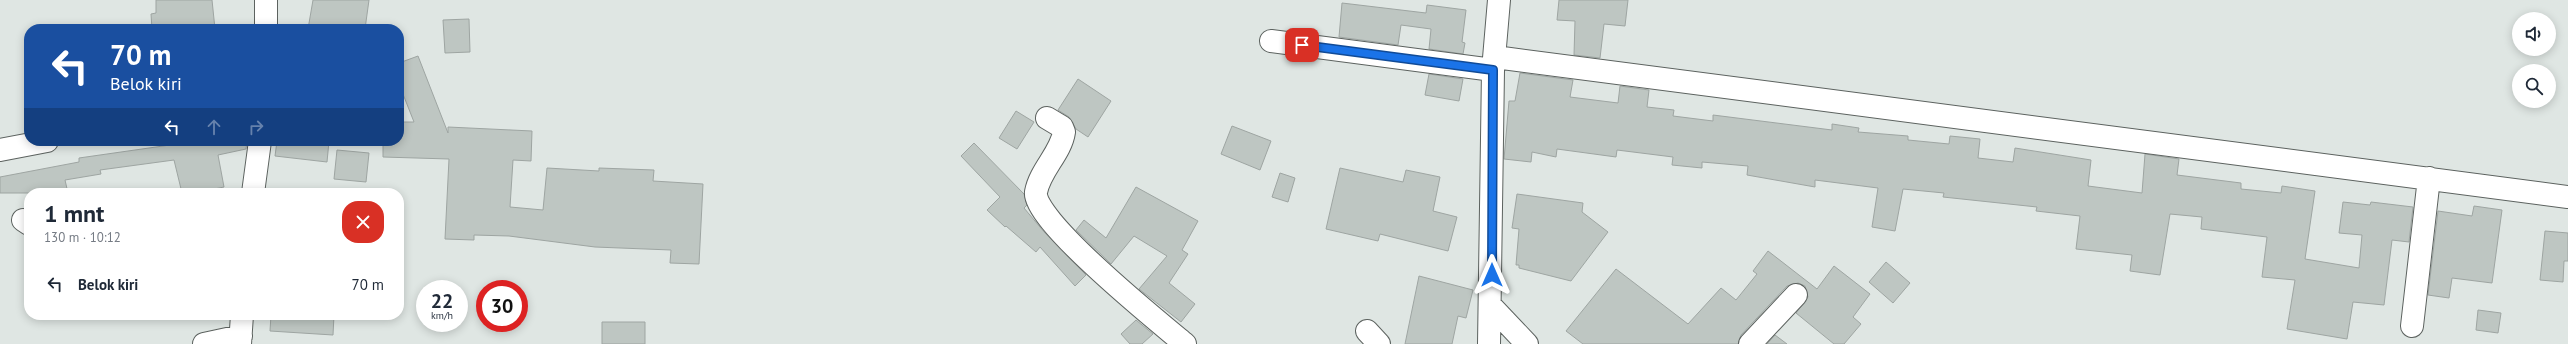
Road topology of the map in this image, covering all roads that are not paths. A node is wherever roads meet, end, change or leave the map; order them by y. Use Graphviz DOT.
graph roads {
  1 [pos="266,0"];
  2 [pos="1499,0"];
  3 [pos="266,24"];
  4 [pos="1271,41"];
  5 [pos="1494,64"];
  6 [pos="1047,118"];
  7 [pos="24,145"];
  8 [pos="259,146"];
  9 [pos="0,150"];
  10 [pos="2428,178"];
  11 [pos="254,188"];
  12 [pos="2568,197"];
  13 [pos="1796,295"];
  14 [pos="1491,306"];
  15 [pos="2412,326"];
  16 [pos="241,332"];
  17 [pos="204,344"];
  18 [pos="1185,344"];
  19 [pos="1489,344"];
  20 [pos="1527,344"];
  21 [pos="1750,344"];
  1 -- 3 [label="street"];
  2 -- 5 [label="street"];
  4 -- 5 [label="street"];
  5 -- 10 [label="street"];
  5 -- 14 [label="street"];
  6 -- 18 [label="street"];
  7 -- 9 [label="street"];
  8 -- 11 [label="street"];
  10 -- 12 [label="street"];
  10 -- 15 [label="street"];
  13 -- 21 [label="street"];
  14 -- 19 [label="street"];
  14 -- 20 [label="street"];
  16 -- 17 [label="street"];
}
